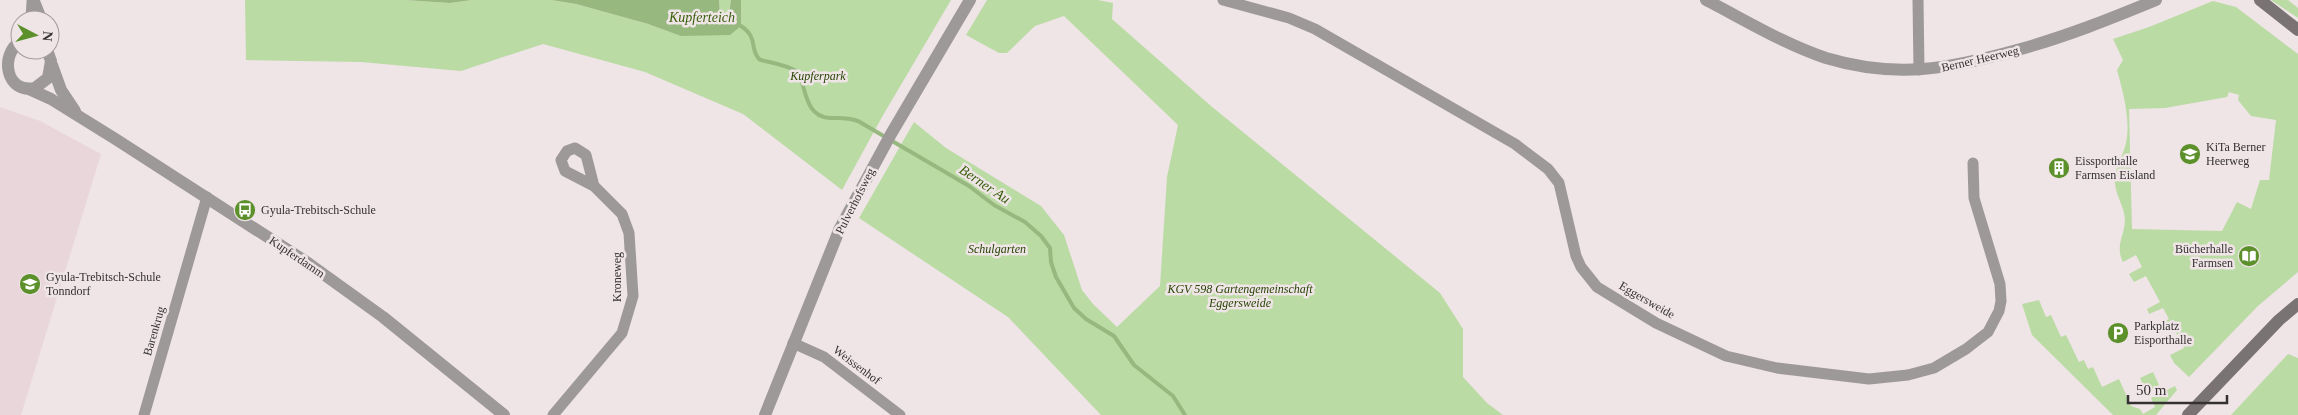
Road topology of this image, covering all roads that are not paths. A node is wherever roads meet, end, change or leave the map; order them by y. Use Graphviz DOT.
graph roads {
  1 [pos="970,0"];
  2 [pos="1223,0"];
  3 [pos="1706,0"];
  4 [pos="1918,0"];
  5 [pos="2156,0"];
  6 [pos="2260,0"];
  7 [pos="2145,3"];
  8 [pos="2298,30"];
  9 [pos="10,49"];
  10 [pos="50,60"];
  11 [pos="2,61"];
  12 [pos="52,64"];
  13 [pos="1919,70"];
  14 [pos="0,82"];
  15 [pos="14,84"];
  16 [pos="29,89"];
  17 [pos="78,116"];
  18 [pos="1973,163"];
  19 [pos="594,186"];
  20 [pos="207,197"];
  21 [pos="2298,304"];
  22 [pos="793,343"];
  23 [pos="144,415"];
  24 [pos="504,415"];
  25 [pos="553,415"];
  26 [pos="765,415"];
  27 [pos="900,415"];
  28 [pos="2188,415"];
  1 -- 22 [label="street, Pulverhofsweg"];
  2 -- 18 [label="street, Eggersweide"];
  3 -- 13 [label="street, Berner Heerweg"];
  4 -- 13 [label="street"];
  5 -- 7 [label="street, Berner Heerweg"];
  6 -- 8 [label="main road"];
  7 -- 13 [label="street, Berner Heerweg"];
  9 -- 11 [label="street"];
  10 -- 12 [label="street, Kupferdamm"];
  11 -- 15 [label="street"];
  12 -- 16 [label="street"];
  12 -- 17 [label="street, Kupferdamm"];
  14 -- 15 [label="street, Kupferdamm"];
  15 -- 16 [label="street, Kupferdamm"];
  16 -- 17 [label="street, Kupferdamm"];
  17 -- 20 [label="street, Kupferdamm"];
  19 -- 25 [label="street, Kroneweg"];
  20 -- 23 [label="street, Barenkrug"];
  20 -- 24 [label="street, Kupferdamm"];
  21 -- 28 [label="main road"];
  22 -- 26 [label="street, Pulverhofsweg"];
  22 -- 27 [label="street, Weissenhof"];
}
